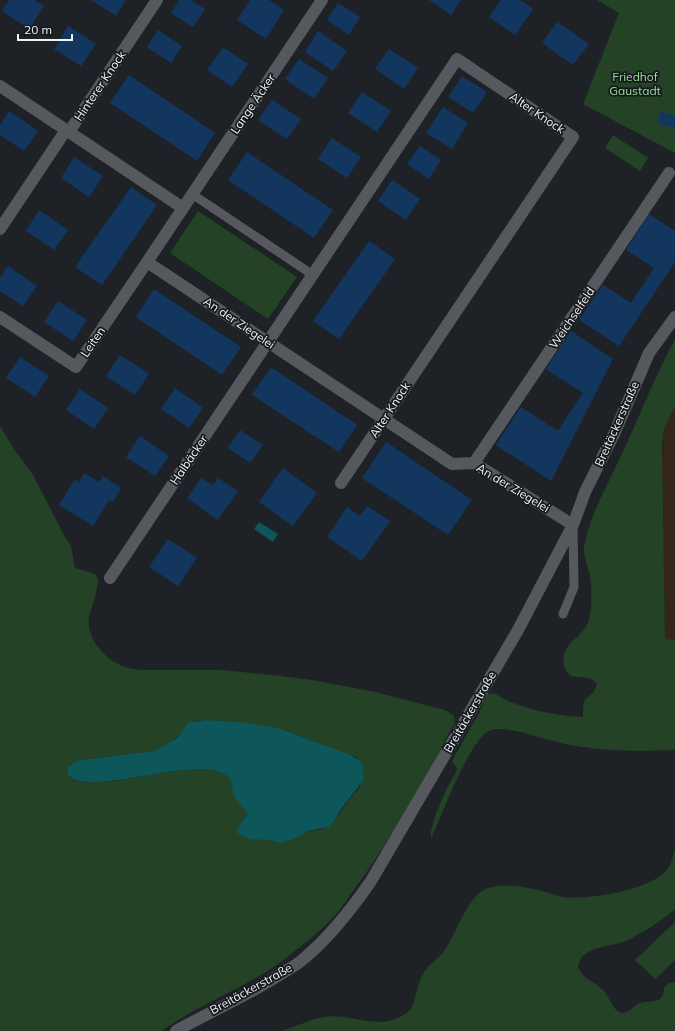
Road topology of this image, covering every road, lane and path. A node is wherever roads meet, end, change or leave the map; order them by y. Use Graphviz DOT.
graph roads {
  1 [pos="158,0"];
  2 [pos="322,0"];
  3 [pos="0,86"];
  4 [pos="68,131"];
  5 [pos="669,172"];
  6 [pos="192,194"];
  7 [pos="183,208"];
  8 [pos="0,229"];
  9 [pos="147,262"];
  10 [pos="313,275"];
  11 [pos="0,317"];
  12 [pos="675,317"];
  13 [pos="268,342"];
  14 [pos="384,419"];
  15 [pos="474,463"];
  16 [pos="341,483"];
  17 [pos="573,525"];
  18 [pos="110,578"];
  19 [pos="563,614"];
  20 [pos="176,1031"];
  1 -- 4 [label="street, Hinterer Knock"];
  2 -- 6 [label="street, Lange Äcker"];
  3 -- 4 [label="street"];
  4 -- 7 [label="street"];
  4 -- 8 [label="street"];
  5 -- 15 [label="street, Weichselfeld"];
  6 -- 7 [label="street, Lange Äcker"];
  6 -- 10 [label="lane"];
  7 -- 9 [label="street"];
  9 -- 11 [label="street, Leiten"];
  9 -- 13 [label="street, An der Ziegelei"];
  10 -- 13 [label="street, Alter Knock"];
  10 -- 14 [label="street, Alter Knock"];
  12 -- 17 [label="street, Breitäckerstraße"];
  13 -- 14 [label="street, An der Ziegelei"];
  13 -- 18 [label="street, Halbäcker"];
  14 -- 15 [label="street, An der Ziegelei"];
  14 -- 16 [label="street, Alter Knock"];
  15 -- 17 [label="street, An der Ziegelei"];
  17 -- 19 [label="lane"];
  17 -- 20 [label="street, Breitäckerstraße"];
}
